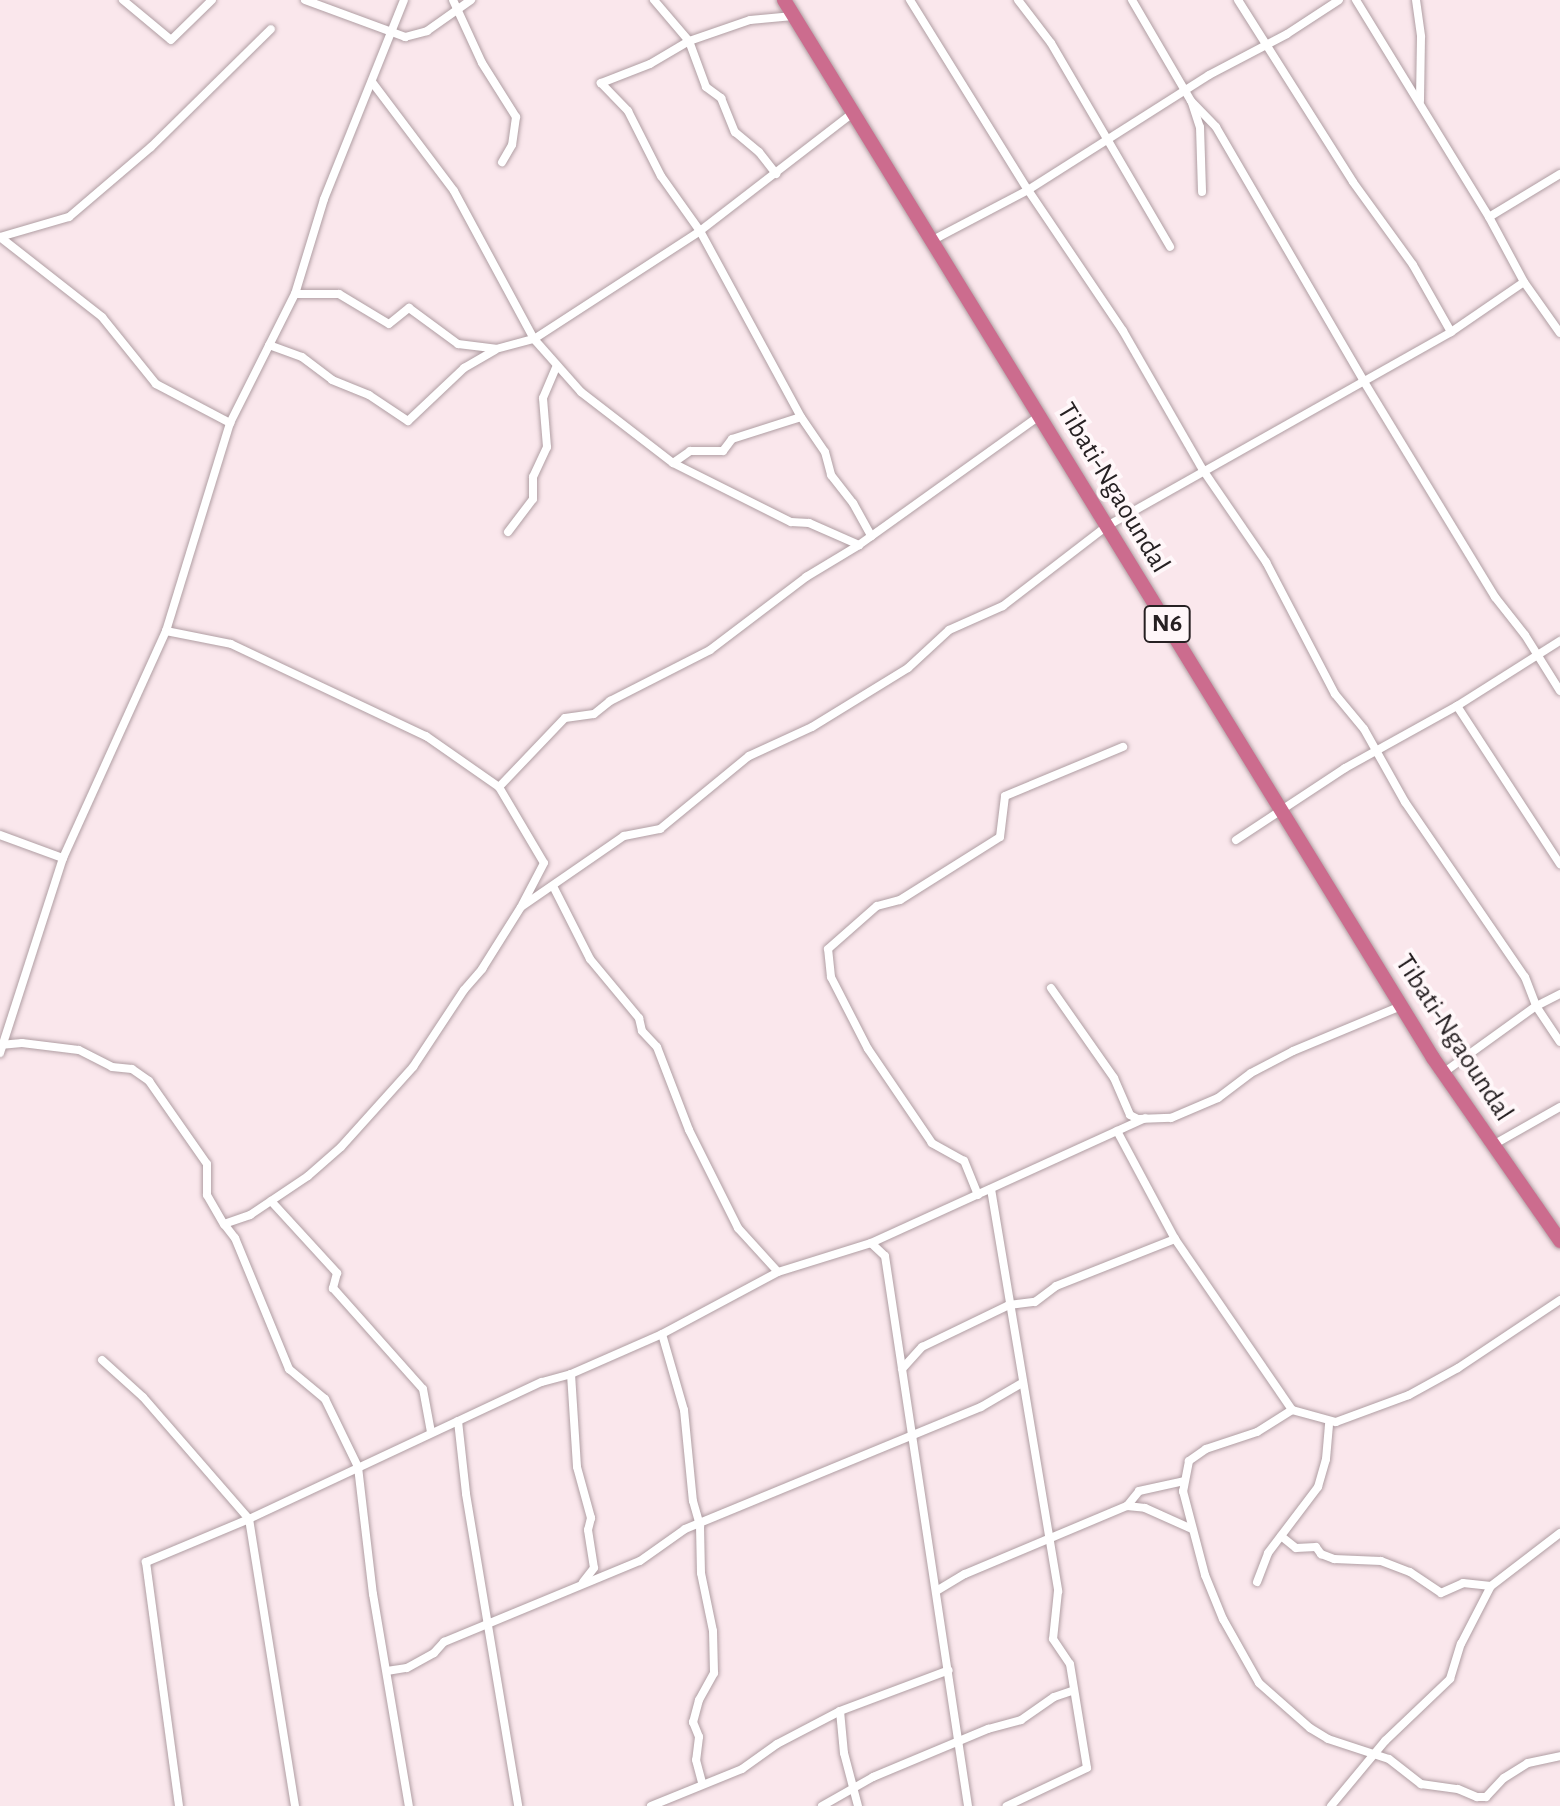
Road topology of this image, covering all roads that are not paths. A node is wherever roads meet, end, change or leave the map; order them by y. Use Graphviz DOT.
graph roads {
  1 [pos="123,0"];
  2 [pos="212,0"];
  3 [pos="305,0"];
  4 [pos="404,0"];
  5 [pos="471,0"];
  6 [pos="654,0"];
  7 [pos="784,0"];
  8 [pos="910,0"];
  9 [pos="1018,0"];
  10 [pos="1132,0"];
  11 [pos="1238,0"];
  12 [pos="1339,0"];
  13 [pos="1356,0"];
  14 [pos="1416,0"];
  15 [pos="455,4"];
  16 [pos="793,16"];
  17 [pos="271,29"];
  18 [pos="392,31"];
  19 [pos="689,41"];
  20 [pos="1265,46"];
  21 [pos="372,82"];
  22 [pos="1185,92"];
  23 [pos="1191,101"];
  24 [pos="1420,102"];
  25 [pos="854,112"];
  26 [pos="1107,140"];
  27 [pos="502,162"];
  28 [pos="776,174"];
  29 [pos="1560,174"];
  30 [pos="1028,190"];
  31 [pos="1202,192"];
  32 [pos="1489,217"];
  33 [pos="700,231"];
  34 [pos="0,237"];
  35 [pos="931,241"];
  36 [pos="1170,247"];
  37 [pos="1524,282"];
  38 [pos="295,294"];
  39 [pos="1451,332"];
  40 [pos="1560,333"];
  41 [pos="534,339"];
  42 [pos="269,345"];
  43 [pos="496,349"];
  44 [pos="556,367"];
  45 [pos="1363,380"];
  46 [pos="1039,416"];
  47 [pos="801,417"];
  48 [pos="230,423"];
  49 [pos="673,463"];
  50 [pos="1203,470"];
  51 [pos="1107,526"];
  52 [pos="508,532"];
  53 [pos="871,536"];
  54 [pos="859,545"];
  55 [pos="166,631"];
  56 [pos="1560,641"];
  57 [pos="1536,656"];
  58 [pos="1560,691"];
  59 [pos="1457,706"];
  60 [pos="1123,747"];
  61 [pos="1376,749"];
  62 [pos="499,787"];
  63 [pos="1281,810"];
  64 [pos="0,835"];
  65 [pos="1236,840"];
  66 [pos="63,858"];
  67 [pos="1560,864"];
  68 [pos="553,886"];
  69 [pos="521,907"];
  70 [pos="1051,988"];
  71 [pos="1560,994"];
  72 [pos="1401,1006"];
  73 [pos="1536,1006"];
  74 [pos="1560,1042"];
  75 [pos="1,1048"];
  76 [pos="1443,1073"];
  77 [pos="1560,1107"];
  78 [pos="1145,1118"];
  79 [pos="1117,1131"];
  80 [pos="1493,1145"];
  81 [pos="991,1189"];
  82 [pos="978,1195"];
  83 [pos="271,1201"];
  84 [pos="224,1224"];
  85 [pos="1175,1239"];
  86 [pos="1560,1241"];
  87 [pos="871,1243"];
  88 [pos="778,1272"];
  89 [pos="1560,1300"];
  90 [pos="1009,1305"];
  91 [pos="662,1334"];
  92 [pos="102,1360"];
  93 [pos="902,1369"];
  94 [pos="571,1374"];
  95 [pos="1022,1383"];
  96 [pos="1292,1410"];
  97 [pos="458,1421"];
  98 [pos="1329,1422"];
  99 [pos="431,1432"];
  100 [pos="912,1433"];
  101 [pos="358,1467"];
  102 [pos="1184,1481"];
  103 [pos="1127,1506"];
  104 [pos="249,1519"];
  105 [pos="700,1526"];
  106 [pos="1192,1529"];
  107 [pos="1560,1533"];
  108 [pos="1281,1536"];
  109 [pos="1046,1539"];
  110 [pos="1257,1582"];
  111 [pos="582,1583"];
  112 [pos="1491,1586"];
  113 [pos="938,1590"];
  114 [pos="489,1624"];
  115 [pos="949,1670"];
  116 [pos="387,1671"];
  117 [pos="1074,1690"];
  118 [pos="840,1711"];
  119 [pos="959,1740"];
  120 [pos="1374,1753"];
  121 [pos="1560,1756"];
  122 [pos="702,1783"];
  123 [pos="854,1789"];
  124 [pos="179,1806"];
  125 [pos="295,1806"];
  126 [pos="409,1806"];
  127 [pos="518,1806"];
  128 [pos="651,1806"];
  129 [pos="822,1806"];
  130 [pos="858,1806"];
  131 [pos="968,1806"];
  132 [pos="1007,1806"];
  133 [pos="1331,1806"];
  1 -- 2 [label="street"];
  3 -- 18 [label="street"];
  4 -- 18 [label="street"];
  5 -- 15 [label="street"];
  6 -- 19 [label="street"];
  7 -- 16 [label="highway, Tibati-Ngaoundal / N6"];
  8 -- 30 [label="street"];
  9 -- 26 [label="street"];
  10 -- 22 [label="street"];
  11 -- 20 [label="street"];
  12 -- 20 [label="street"];
  13 -- 24 [label="street"];
  14 -- 24 [label="street"];
  15 -- 18 [label="street"];
  15 -- 27 [label="street"];
  16 -- 19 [label="street"];
  16 -- 25 [label="highway, Tibati-Ngaoundal / N6"];
  17 -- 34 [label="street"];
  18 -- 21 [label="street"];
  19 -- 28 [label="street"];
  19 -- 33 [label="street"];
  20 -- 22 [label="street"];
  20 -- 39 [label="street"];
  21 -- 38 [label="street"];
  21 -- 41 [label="street"];
  22 -- 23 [label="street"];
  22 -- 26 [label="street"];
  23 -- 31 [label="street"];
  23 -- 45 [label="street"];
  24 -- 32 [label="street"];
  25 -- 28 [label="street"];
  25 -- 35 [label="highway, Tibati-Ngaoundal / N6"];
  26 -- 30 [label="street"];
  26 -- 36 [label="street"];
  28 -- 33 [label="street"];
  29 -- 32 [label="street"];
  30 -- 35 [label="street"];
  30 -- 50 [label="street"];
  32 -- 37 [label="street"];
  33 -- 41 [label="street"];
  33 -- 47 [label="street"];
  34 -- 48 [label="street"];
  35 -- 46 [label="highway, Tibati-Ngaoundal / N6"];
  37 -- 39 [label="street"];
  37 -- 40 [label="street"];
  38 -- 42 [label="street"];
  38 -- 43 [label="street"];
  39 -- 45 [label="street"];
  41 -- 43 [label="street"];
  41 -- 44 [label="street"];
  42 -- 43 [label="street"];
  42 -- 48 [label="street"];
  44 -- 49 [label="street"];
  44 -- 52 [label="street"];
  45 -- 50 [label="street"];
  45 -- 57 [label="street"];
  46 -- 51 [label="highway, Tibati-Ngaoundal / N6"];
  46 -- 53 [label="street"];
  47 -- 49 [label="street"];
  47 -- 53 [label="street"];
  48 -- 55 [label="street"];
  49 -- 54 [label="street"];
  50 -- 51 [label="street"];
  50 -- 61 [label="street"];
  51 -- 63 [label="highway, Tibati-Ngaoundal / N6"];
  51 -- 68 [label="street"];
  53 -- 54 [label="street"];
  54 -- 62 [label="street"];
  55 -- 62 [label="street"];
  55 -- 66 [label="street"];
  56 -- 57 [label="street"];
  57 -- 58 [label="street"];
  57 -- 59 [label="street"];
  59 -- 61 [label="street"];
  59 -- 67 [label="street"];
  60 -- 82 [label="street"];
  61 -- 63 [label="street"];
  61 -- 73 [label="street"];
  62 -- 69 [label="street"];
  63 -- 65 [label="street"];
  63 -- 72 [label="highway, Tibati-Ngaoundal / N6"];
  64 -- 66 [label="street"];
  66 -- 75 [label="street"];
  68 -- 69 [label="street"];
  68 -- 88 [label="street"];
  69 -- 83 [label="street"];
  70 -- 78 [label="street"];
  71 -- 73 [label="street"];
  72 -- 76 [label="highway, Tibati-Ngaoundal / N6"];
  72 -- 78 [label="street"];
  73 -- 74 [label="street"];
  73 -- 76 [label="street"];
  75 -- 84 [label="street"];
  76 -- 80 [label="highway, Tibati-Ngaoundal / N6"];
  77 -- 80 [label="street"];
  78 -- 79 [label="street"];
  79 -- 81 [label="street"];
  79 -- 85 [label="street"];
  80 -- 86 [label="highway, Tibati-Ngaoundal / N6"];
  81 -- 82 [label="street"];
  81 -- 90 [label="street"];
  82 -- 87 [label="street"];
  83 -- 84 [label="street"];
  83 -- 99 [label="street"];
  84 -- 101 [label="street"];
  85 -- 90 [label="street"];
  85 -- 96 [label="street"];
  87 -- 88 [label="street"];
  87 -- 93 [label="street"];
  88 -- 91 [label="street"];
  89 -- 98 [label="street"];
  90 -- 93 [label="street"];
  90 -- 95 [label="street"];
  91 -- 94 [label="street"];
  91 -- 105 [label="street"];
  92 -- 104 [label="street"];
  93 -- 100 [label="street"];
  94 -- 97 [label="street"];
  94 -- 111 [label="street"];
  95 -- 100 [label="street"];
  95 -- 109 [label="street"];
  96 -- 98 [label="street"];
  96 -- 102 [label="street"];
  97 -- 99 [label="street"];
  97 -- 114 [label="street"];
  98 -- 108 [label="street"];
  99 -- 101 [label="street"];
  100 -- 105 [label="street"];
  100 -- 113 [label="street"];
  101 -- 104 [label="street"];
  101 -- 116 [label="street"];
  102 -- 103 [label="street"];
  102 -- 106 [label="street"];
  103 -- 106 [label="street"];
  103 -- 109 [label="street"];
  104 -- 124 [label="street"];
  104 -- 125 [label="street"];
  105 -- 111 [label="street"];
  105 -- 122 [label="street"];
  106 -- 120 [label="street"];
  107 -- 112 [label="street"];
  108 -- 110 [label="street"];
  108 -- 112 [label="street"];
  109 -- 113 [label="street"];
  109 -- 117 [label="street"];
  111 -- 114 [label="street"];
  112 -- 120 [label="street"];
  113 -- 115 [label="street"];
  114 -- 116 [label="street"];
  114 -- 127 [label="street"];
  115 -- 118 [label="street"];
  115 -- 119 [label="street"];
  116 -- 126 [label="street"];
  117 -- 119 [label="street"];
  117 -- 132 [label="street"];
  118 -- 122 [label="street"];
  118 -- 123 [label="street"];
  119 -- 123 [label="street"];
  119 -- 131 [label="street"];
  120 -- 121 [label="street"];
  120 -- 133 [label="street"];
  122 -- 128 [label="street"];
  123 -- 129 [label="street"];
  123 -- 130 [label="street"];
}
